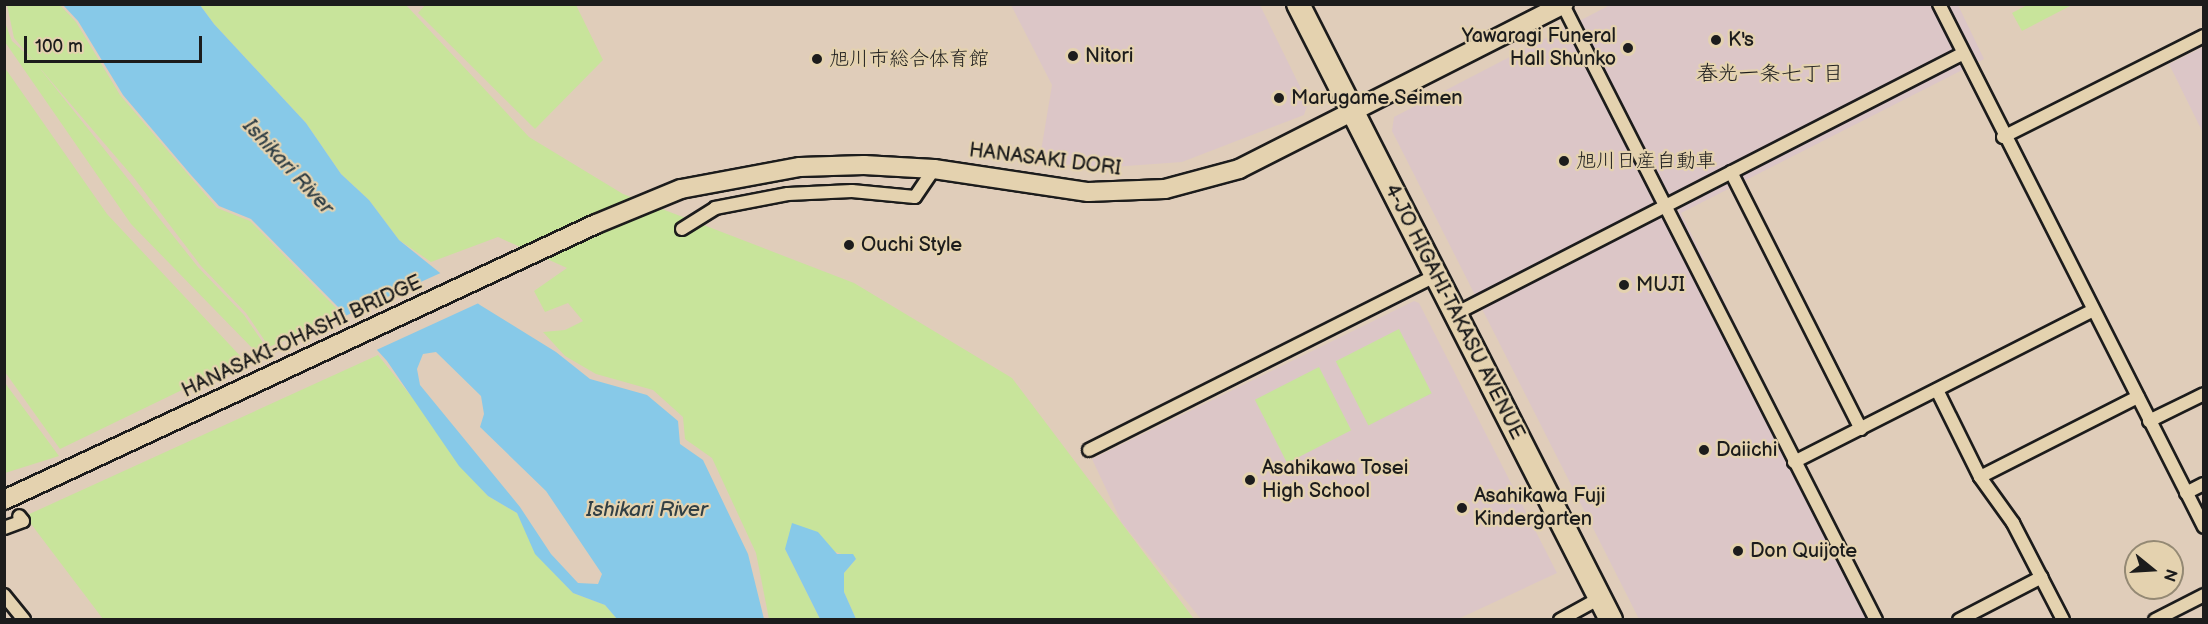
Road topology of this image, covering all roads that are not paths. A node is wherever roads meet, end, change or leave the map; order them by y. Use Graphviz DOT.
graph roads {
  1 [pos="1298,4"];
  2 [pos="1939,4"];
  3 [pos="1564,5"];
  4 [pos="2204,36"];
  5 [pos="1962,54"];
  6 [pos="1353,112"];
  7 [pos="2004,136"];
  8 [pos="934,169"];
  9 [pos="1731,172"];
  10 [pos="1666,206"];
  11 [pos="596,225"];
  12 [pos="682,229"];
  13 [pos="1435,276"];
  14 [pos="2093,310"];
  15 [pos="1455,314"];
  16 [pos="1937,390"];
  17 [pos="2204,393"];
  18 [pos="2138,397"];
  19 [pos="2149,421"];
  20 [pos="1861,429"];
  21 [pos="1089,450"];
  22 [pos="1794,462"];
  23 [pos="1980,477"];
  24 [pos="2204,484"];
  25 [pos="2186,493"];
  26 [pos="4,500"];
  27 [pos="2193,506"];
  28 [pos="2204,515"];
  29 [pos="20,516"];
  30 [pos="2204,527"];
  31 [pos="4,528"];
  32 [pos="2042,577"];
  33 [pos="4,595"];
  34 [pos="2204,595"];
  35 [pos="1600,598"];
  36 [pos="24,620"];
  37 [pos="1560,620"];
  38 [pos="1611,620"];
  39 [pos="1876,620"];
  40 [pos="1959,620"];
  41 [pos="2063,620"];
  42 [pos="2155,620"];
  1 -- 6 [label="highway, 4-JO HIGAHI-TAKASU AVENUE"];
  2 -- 5 [label="street"];
  3 -- 6 [label="street, HANASAKI DORI"];
  3 -- 10 [label="street"];
  4 -- 7 [label="street"];
  5 -- 7 [label="street"];
  5 -- 9 [label="street"];
  6 -- 8 [label="street, HANASAKI DORI"];
  6 -- 13 [label="highway, 4-JO HIGAHI-TAKASU AVENUE"];
  7 -- 14 [label="street"];
  8 -- 11 [label="street, HANASAKI DORI"];
  8 -- 12 [label="street"];
  9 -- 10 [label="street"];
  9 -- 20 [label="street"];
  10 -- 15 [label="street"];
  10 -- 22 [label="street"];
  11 -- 26 [label="street, HANASAKI-OHASHI BRIDGE"];
  13 -- 15 [label="highway, 4-JO HIGAHI-TAKASU AVENUE"];
  13 -- 21 [label="street"];
  14 -- 16 [label="street"];
  14 -- 18 [label="street"];
  15 -- 35 [label="highway, 4-JO HIGAHI-TAKASU AVENUE"];
  16 -- 20 [label="street"];
  16 -- 23 [label="street"];
  17 -- 19 [label="street"];
  18 -- 19 [label="street"];
  18 -- 23 [label="street"];
  19 -- 25 [label="street"];
  20 -- 22 [label="street"];
  22 -- 39 [label="street"];
  23 -- 32 [label="street"];
  24 -- 25 [label="street"];
  25 -- 27 [label="street"];
  27 -- 28 [label="street"];
  27 -- 30 [label="street"];
  29 -- 31 [label="street"];
  32 -- 40 [label="street"];
  32 -- 41 [label="street"];
  33 -- 36 [label="street"];
  34 -- 42 [label="street"];
  35 -- 37 [label="street"];
  35 -- 38 [label="highway, 4-JO HIGAHI-TAKASU AVENUE"];
}
